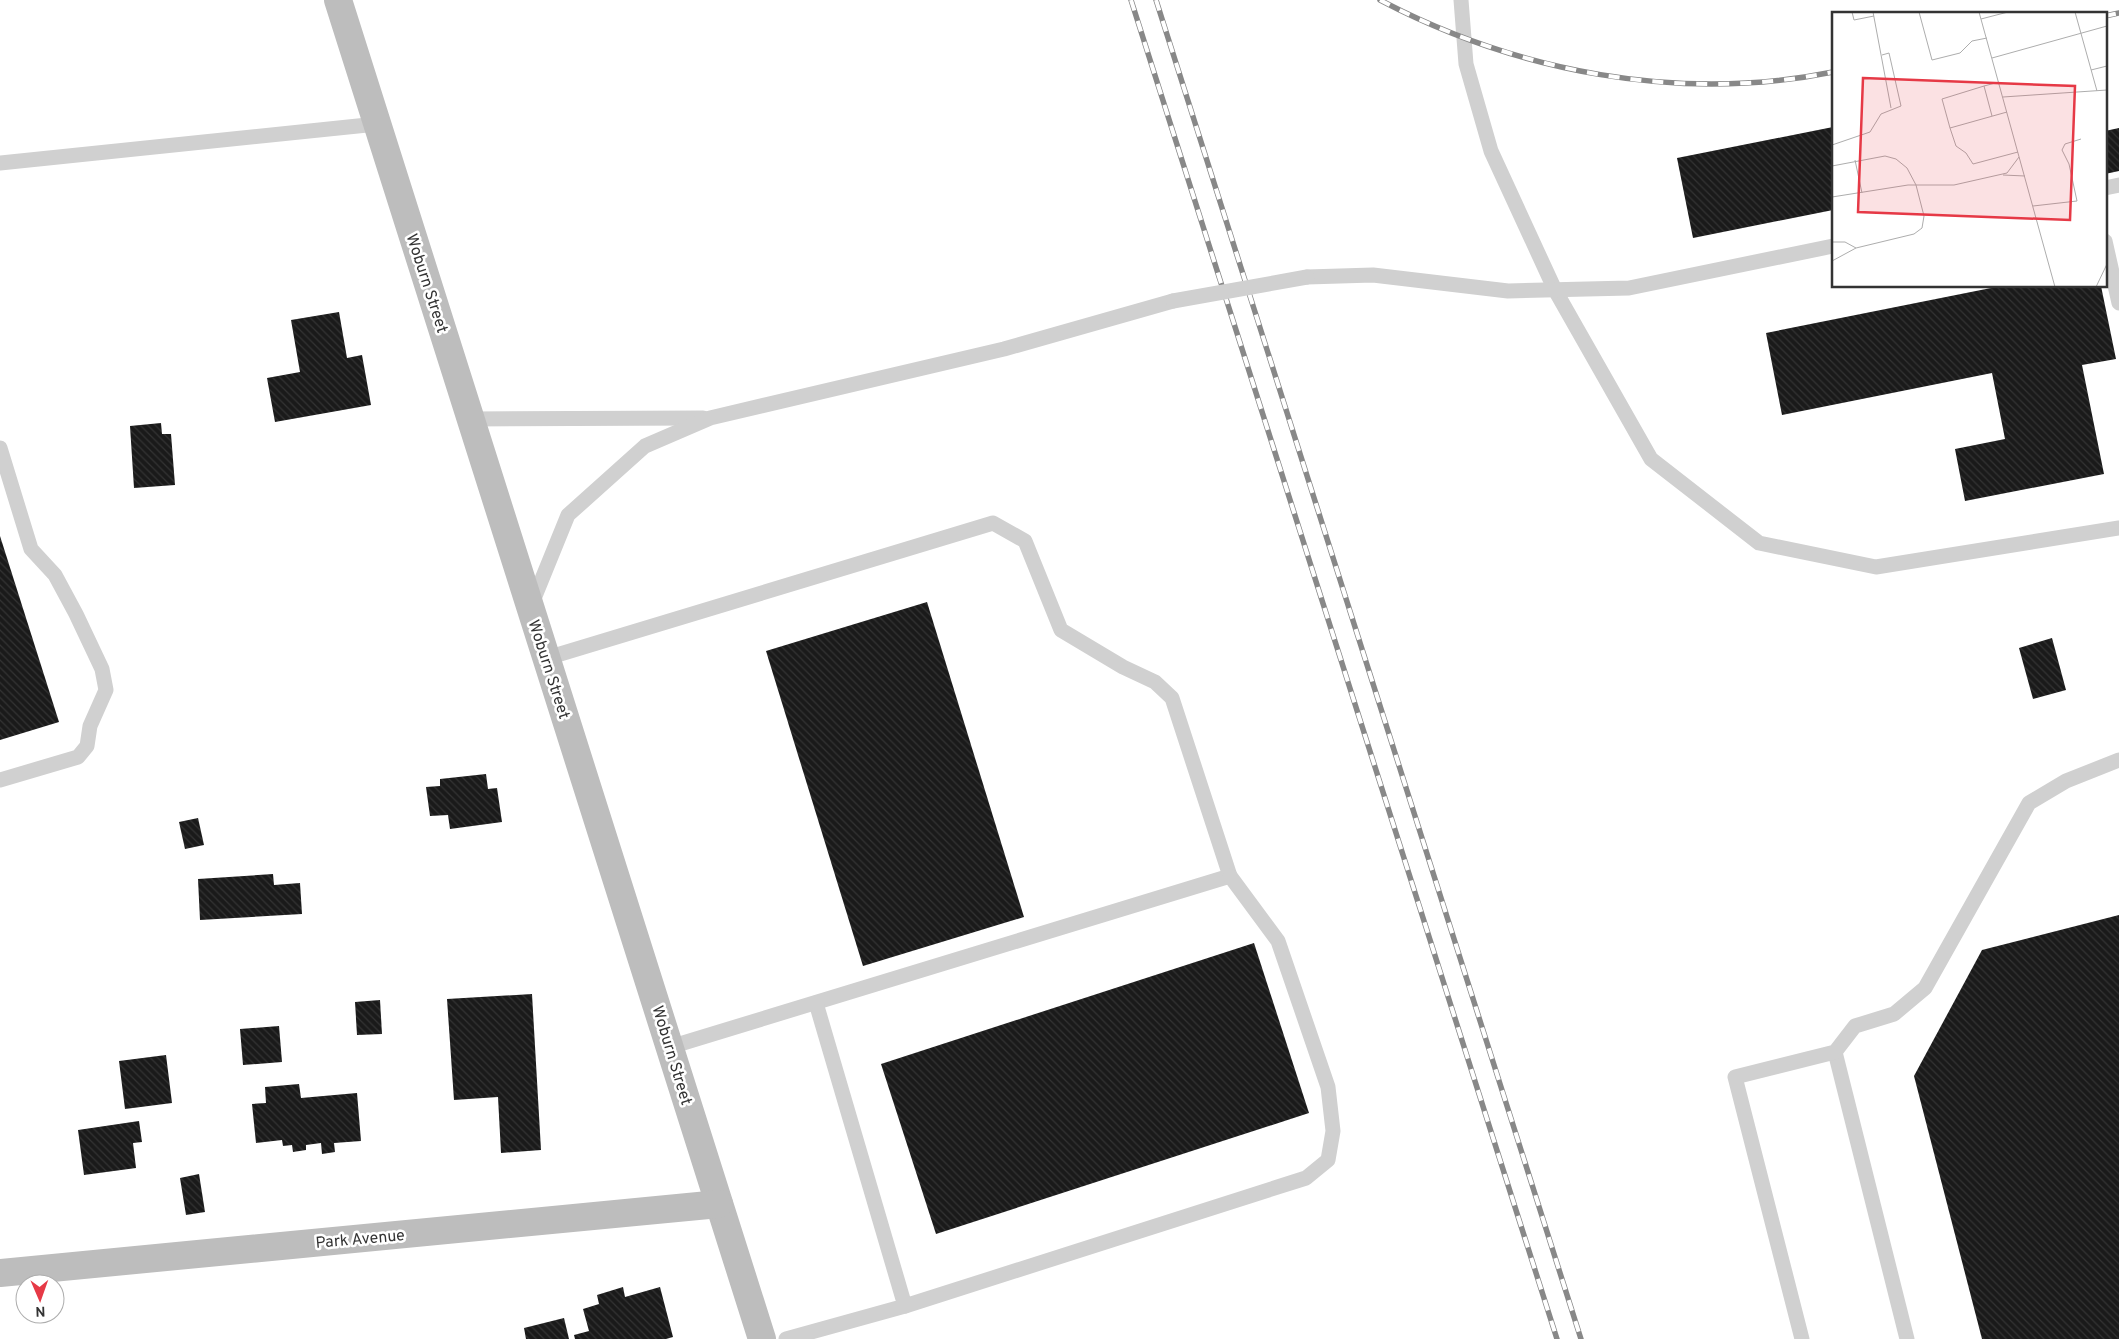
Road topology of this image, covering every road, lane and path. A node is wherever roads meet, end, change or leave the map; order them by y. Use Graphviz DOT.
graph roads {
  1 [pos="338,0"];
  2 [pos="1461,0"];
  3 [pos="377,124"];
  4 [pos="0,163"];
  5 [pos="2119,185"];
  6 [pos="2106,188"];
  7 [pos="2106,245"];
  8 [pos="1832,246"];
  9 [pos="1555,290"];
  10 [pos="2119,303"];
  11 [pos="710,418"];
  12 [pos="471,419"];
  13 [pos="0,448"];
  14 [pos="2119,528"];
  15 [pos="531,608"];
  16 [pos="547,658"];
  17 [pos="2119,760"];
  18 [pos="0,780"];
  19 [pos="1230,876"];
  20 [pos="816,1003"];
  21 [pos="670,1047"];
  22 [pos="1835,1052"];
  23 [pos="719,1204"];
  24 [pos="0,1273"];
  25 [pos="905,1306"];
  26 [pos="762,1339"];
  27 [pos="786,1339"];
  28 [pos="1802,1339"];
  29 [pos="1907,1339"];
  1 -- 3 [label="main road, Woburn Street"];
  2 -- 9 [label="lane"];
  3 -- 4 [label="lane"];
  3 -- 12 [label="main road, Woburn Street"];
  5 -- 6 [label="lane"];
  7 -- 10 [label="lane"];
  8 -- 9 [label="lane"];
  9 -- 11 [label="lane, bridge"];
  9 -- 14 [label="lane"];
  11 -- 12 [label="lane"];
  11 -- 15 [label="lane"];
  12 -- 15 [label="main road, Woburn Street"];
  13 -- 18 [label="lane"];
  15 -- 16 [label="main road, Woburn Street"];
  16 -- 19 [label="lane"];
  16 -- 21 [label="main road, Woburn Street"];
  17 -- 22 [label="lane"];
  19 -- 20 [label="lane"];
  19 -- 25 [label="lane"];
  20 -- 21 [label="lane"];
  20 -- 25 [label="lane"];
  21 -- 23 [label="main road, Woburn Street"];
  22 -- 28 [label="lane"];
  22 -- 29 [label="lane"];
  23 -- 24 [label="main road, Park Avenue"];
  23 -- 26 [label="main road, Woburn Street"];
  25 -- 27 [label="lane"];
}
